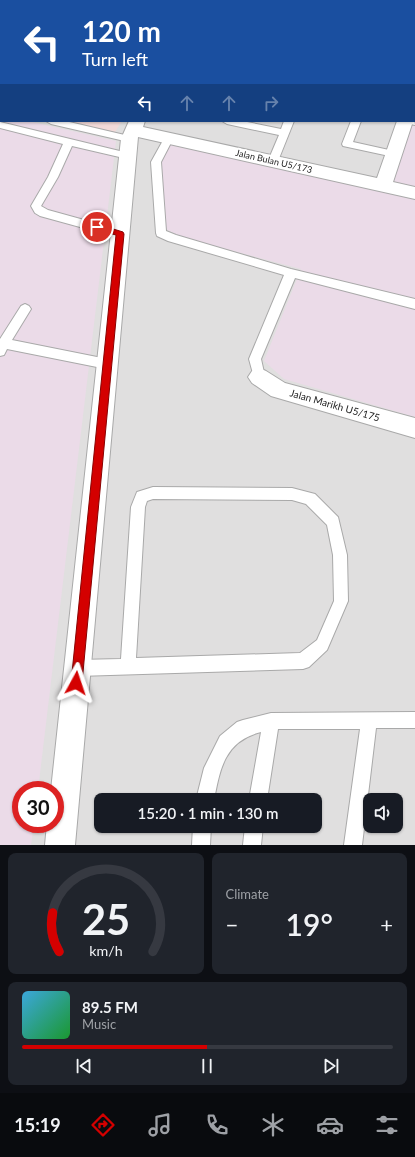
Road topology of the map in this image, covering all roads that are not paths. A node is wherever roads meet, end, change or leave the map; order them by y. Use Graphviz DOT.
graph roads {
  1 [pos="56,122"];
  2 [pos="233,122"];
  3 [pos="289,122"];
  4 [pos="356,122"];
  5 [pos="405,122"];
  6 [pos="0,125"];
  7 [pos="284,133"];
  8 [pos="132,136"];
  9 [pos="169,137"];
  10 [pos="69,142"];
  11 [pos="394,154"];
  12 [pos="273,161"];
  13 [pos="384,186"];
  14 [pos="415,193"];
  15 [pos="120,234"];
  16 [pos="291,273"];
  17 [pos="415,304"];
  18 [pos="25,309"];
  19 [pos="2,347"];
  20 [pos="107,364"];
  21 [pos="258,377"];
  22 [pos="415,428"];
  23 [pos="128,666"];
  24 [pos="78,668"];
  25 [pos="369,720"];
  26 [pos="415,720"];
  27 [pos="270,721"];
  28 [pos="206,793"];
  29 [pos="259,793"];
  30 [pos="202,833"];
  31 [pos="253,833"];
  32 [pos="60,845"];
  33 [pos="201,845"];
  34 [pos="252,845"];
  35 [pos="353,845"];
  1 -- 8 [label="lane"];
  2 -- 7 [label="lane"];
  3 -- 7 [label="lane"];
  4 -- 11 [label="lane"];
  5 -- 11 [label="street"];
  6 -- 10 [label="lane"];
  7 -- 12 [label="lane"];
  8 -- 9 [label="street, Jalan Bulan U5/173"];
  8 -- 10 [label="lane"];
  8 -- 15 [label="street"];
  9 -- 12 [label="street, Jalan Bulan U5/173"];
  9 -- 16 [label="lane"];
  10 -- 15 [label="lane"];
  11 -- 13 [label="street"];
  12 -- 13 [label="street, Jalan Bulan U5/173"];
  13 -- 14 [label="street, Jalan Bulan U5/173"];
  15 -- 20 [label="street"];
  16 -- 17 [label="lane"];
  16 -- 21 [label="lane"];
  18 -- 19 [label="lane"];
  19 -- 20 [label="lane"];
  20 -- 24 [label="street"];
  21 -- 22 [label="street, Jalan Marikh U5/175"];
  23 -- 23 [label="lane"];
  23 -- 24 [label="lane"];
  24 -- 32 [label="street"];
  25 -- 26 [label="lane"];
  25 -- 27 [label="lane"];
  25 -- 35 [label="lane"];
  27 -- 28 [label="lane"];
  27 -- 29 [label="lane"];
  30 -- 33 [label="lane"];
  31 -- 34 [label="lane"];
}
